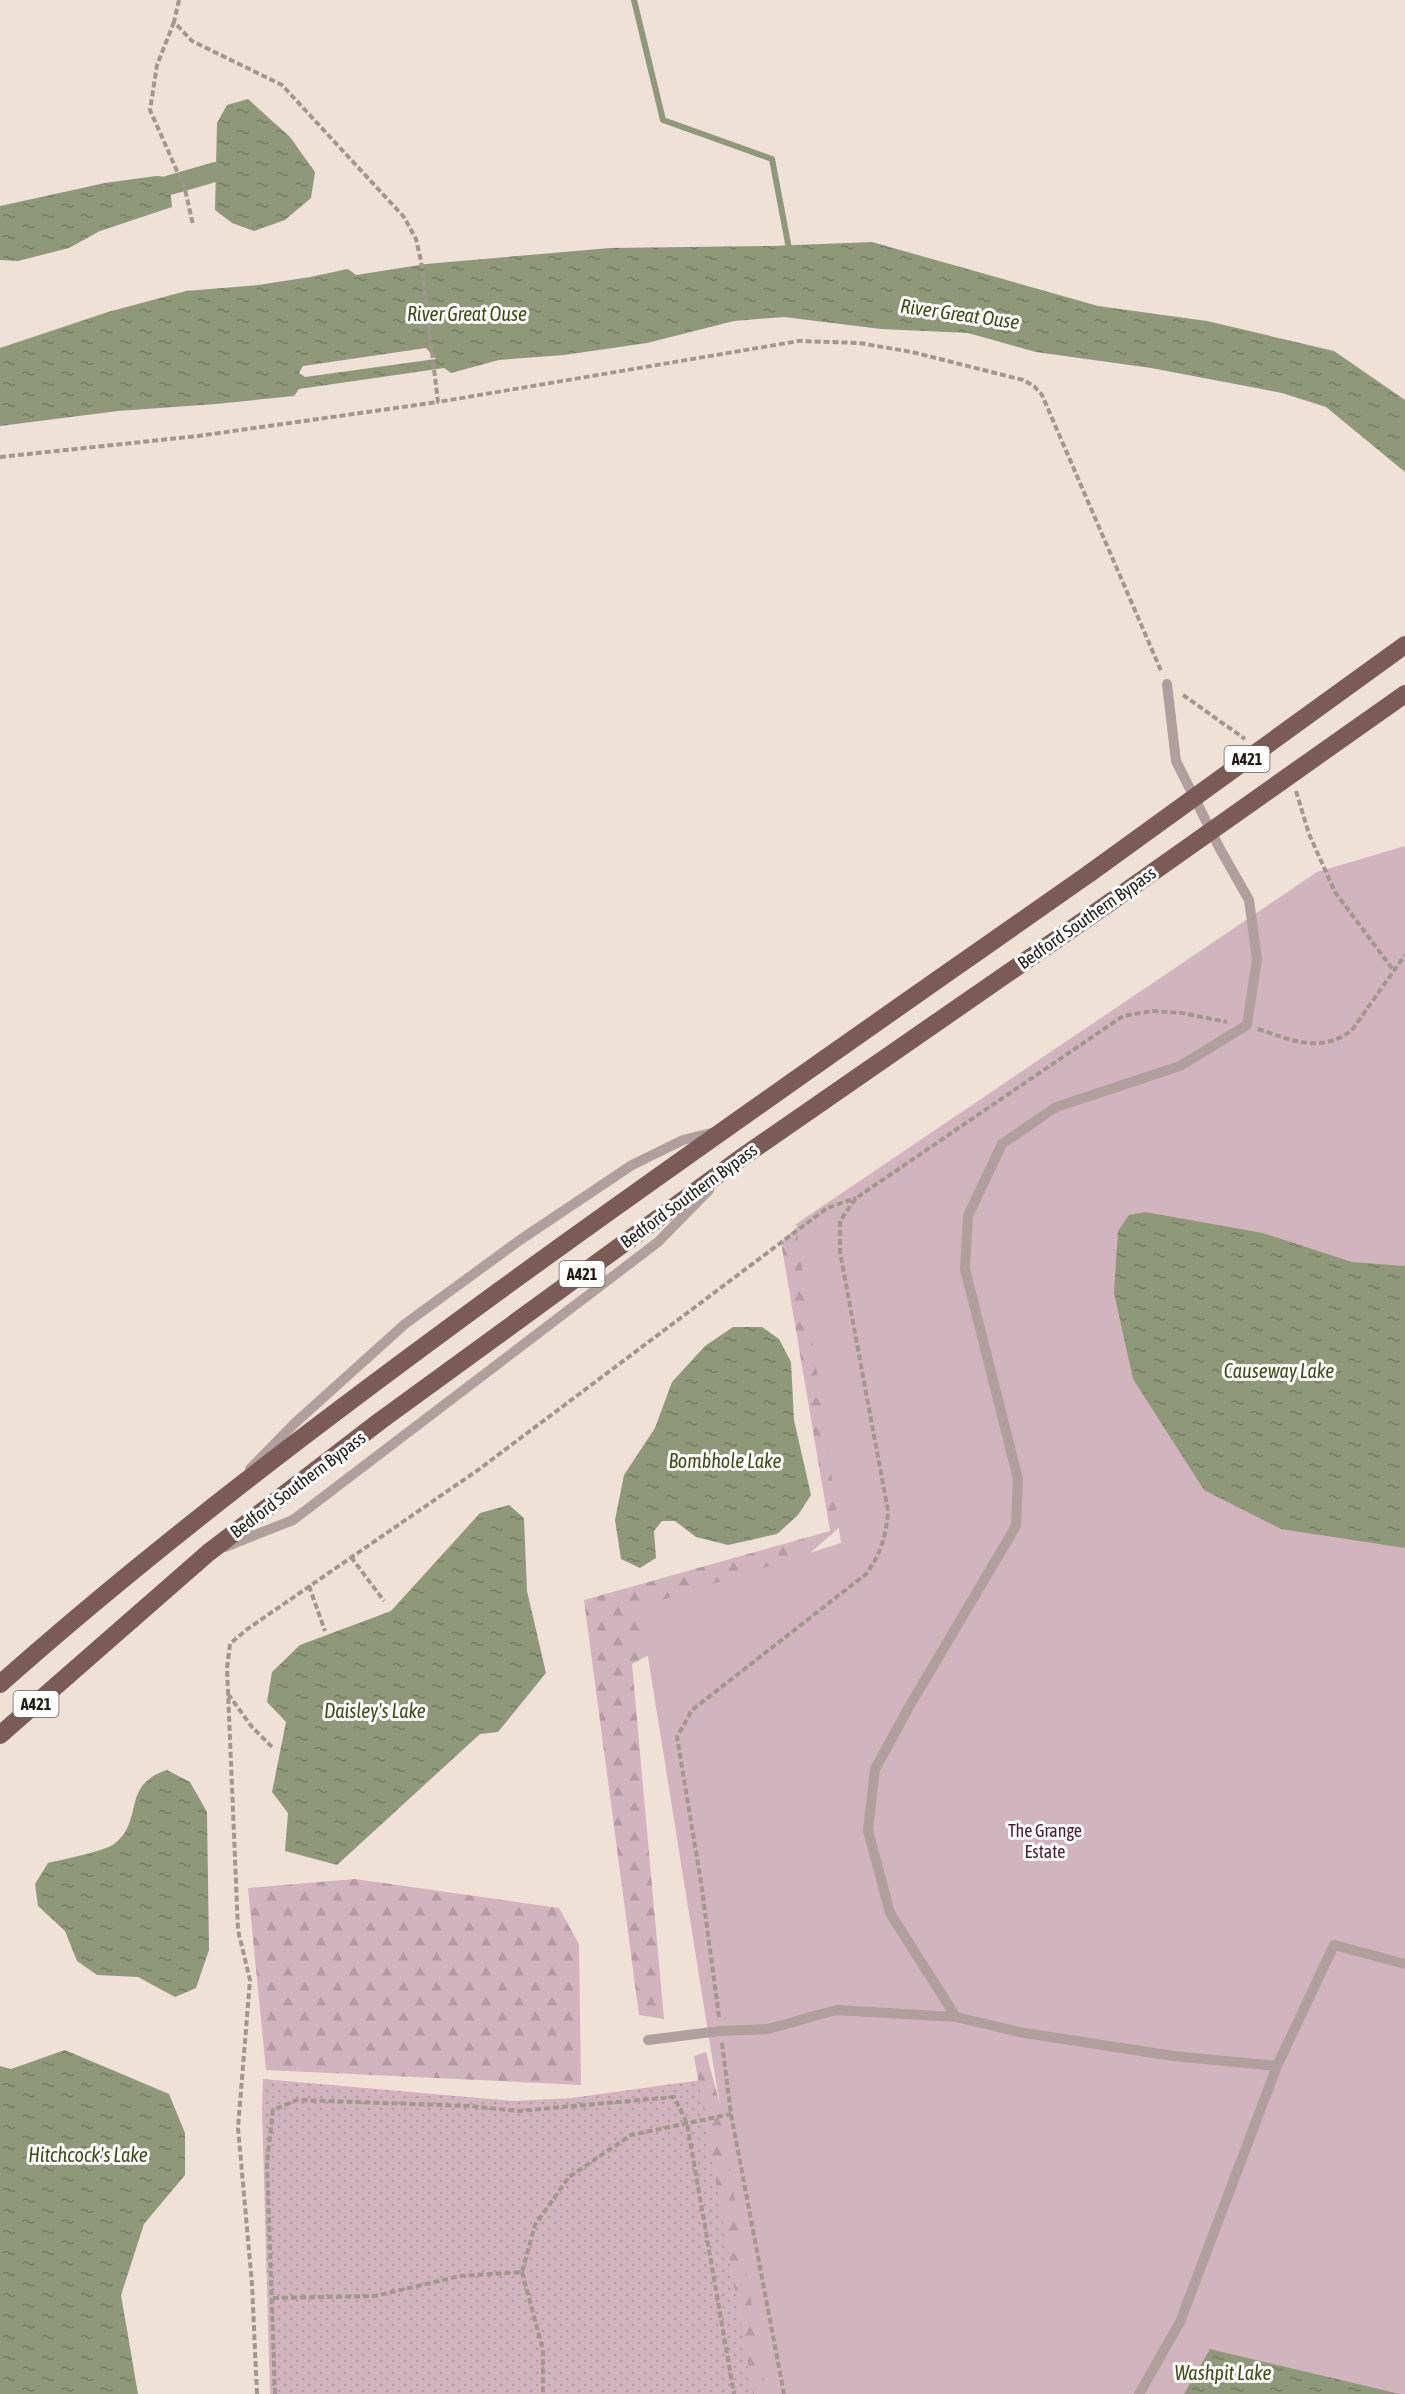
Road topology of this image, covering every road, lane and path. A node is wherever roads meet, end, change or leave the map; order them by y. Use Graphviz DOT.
graph roads {
  1 [pos="179,0"];
  2 [pos="174,22"];
  3 [pos="193,225"];
  4 [pos="438,402"];
  5 [pos="0,457"];
  6 [pos="1405,645"];
  7 [pos="1167,684"];
  8 [pos="1405,694"];
  9 [pos="1252,743"];
  10 [pos="1296,789"];
  11 [pos="1405,955"];
  12 [pos="1394,970"];
  13 [pos="1247,1025"];
  14 [pos="722,1131"];
  15 [pos="741,1158"];
  16 [pos="856,1198"];
  17 [pos="210,1510"];
  18 [pos="208,1553"];
  19 [pos="351,1557"];
  20 [pos="309,1586"];
  21 [pos="384,1601"];
  22 [pos="325,1630"];
  23 [pos="0,1684"];
  24 [pos="228,1693"];
  25 [pos="0,1735"];
  26 [pos="273,1748"];
  27 [pos="1405,1964"];
  28 [pos="956,2017"];
  29 [pos="720,2031"];
  30 [pos="648,2040"];
  31 [pos="1277,2066"];
  32 [pos="731,2114"];
  33 [pos="687,2123"];
  34 [pos="522,2272"];
  35 [pos="273,2298"];
  36 [pos="257,2394"];
  37 [pos="275,2394"];
  38 [pos="543,2394"];
  39 [pos="734,2394"];
  40 [pos="784,2394"];
  41 [pos="1139,2394"];
  1 -- 2 [label="path"];
  2 -- 3 [label="path"];
  2 -- 4 [label="path"];
  4 -- 5 [label="path"];
  4 -- 7 [label="path"];
  6 -- 14 [label="highway, Bedford Southern Bypass / A421, bridge"];
  7 -- 9 [label="path"];
  7 -- 13 [label="lane"];
  8 -- 15 [label="highway, Bedford Southern Bypass / A421, bridge"];
  10 -- 12 [label="path"];
  11 -- 12 [label="path"];
  12 -- 13 [label="path"];
  13 -- 16 [label="path"];
  13 -- 28 [label="lane"];
  14 -- 17 [label="highway, Bedford Southern Bypass / A421"];
  14 -- 17 [label="lane"];
  15 -- 18 [label="highway, Bedford Southern Bypass / A421"];
  15 -- 18 [label="lane"];
  16 -- 19 [label="path"];
  16 -- 29 [label="path"];
  17 -- 23 [label="highway, Bedford Southern Bypass / A421"];
  18 -- 25 [label="highway, Bedford Southern Bypass / A421"];
  19 -- 20 [label="path"];
  19 -- 21 [label="path"];
  20 -- 22 [label="path"];
  20 -- 24 [label="path"];
  24 -- 26 [label="path"];
  24 -- 36 [label="path"];
  27 -- 31 [label="lane"];
  28 -- 29 [label="lane"];
  28 -- 31 [label="lane"];
  29 -- 30 [label="lane"];
  29 -- 32 [label="path"];
  31 -- 41 [label="lane"];
  32 -- 33 [label="path"];
  32 -- 40 [label="path"];
  33 -- 34 [label="path"];
  33 -- 35 [label="path"];
  33 -- 39 [label="path"];
  34 -- 35 [label="path"];
  34 -- 38 [label="path"];
  35 -- 37 [label="path"];
}
